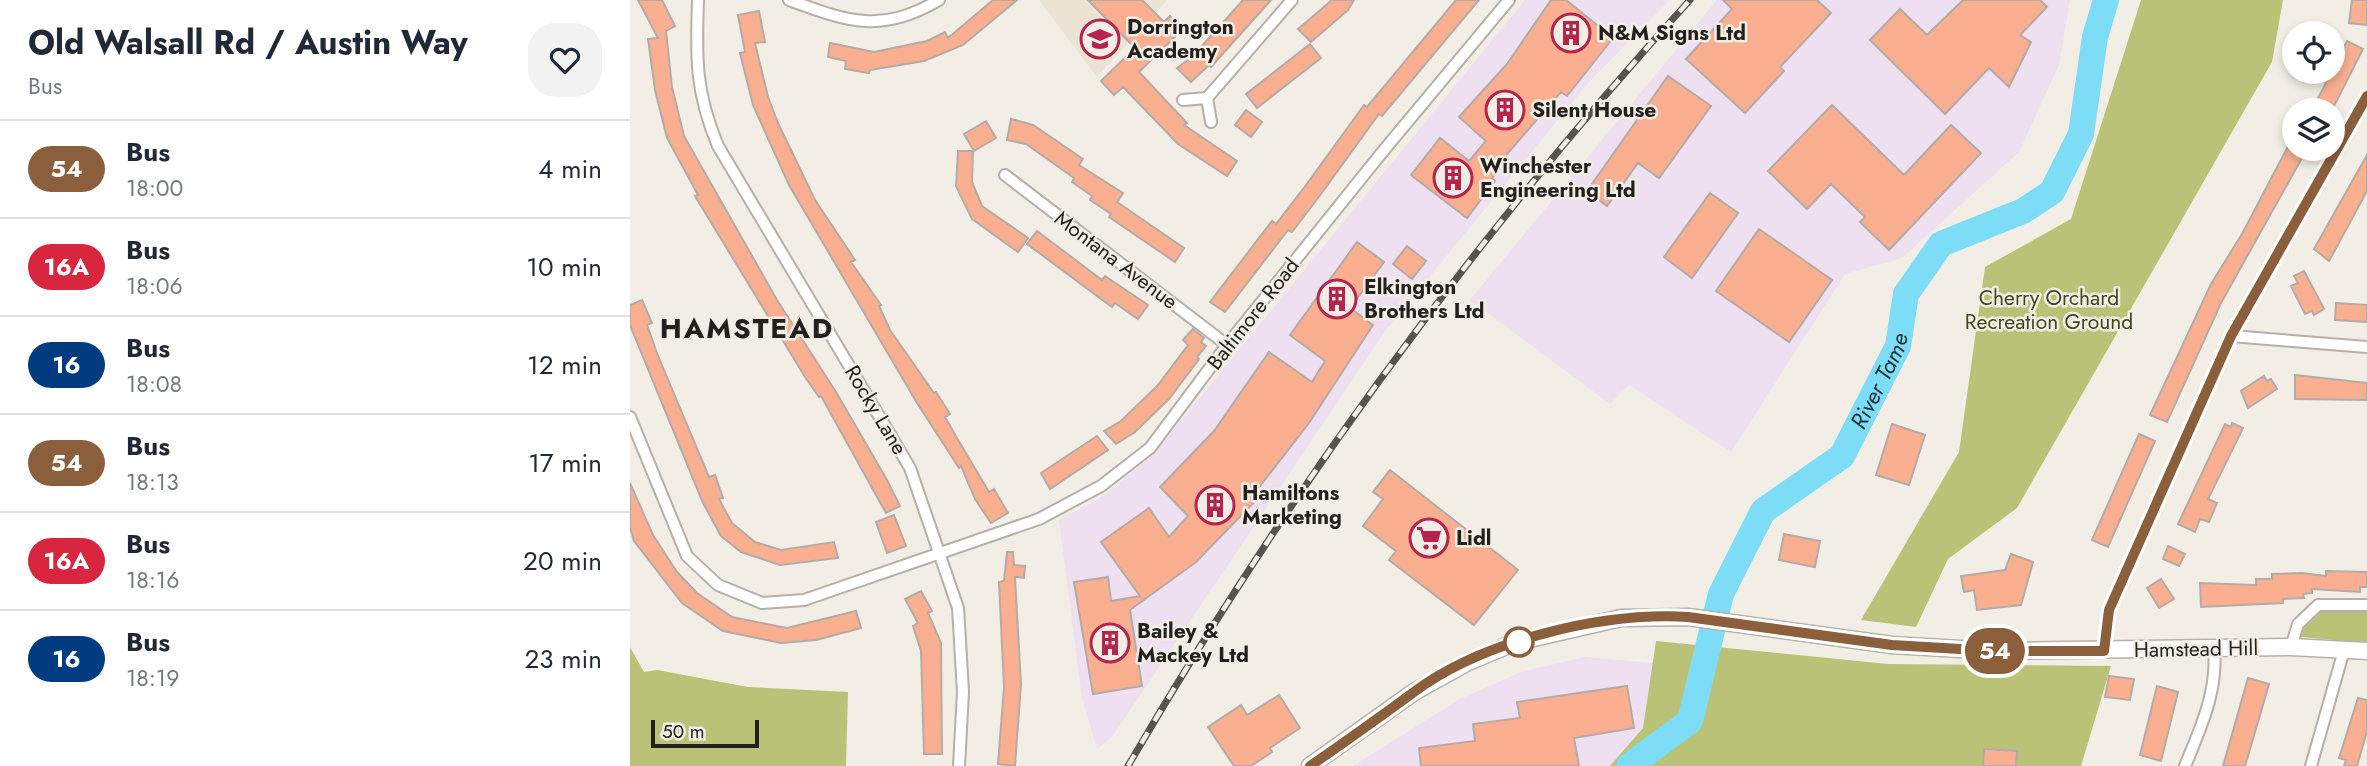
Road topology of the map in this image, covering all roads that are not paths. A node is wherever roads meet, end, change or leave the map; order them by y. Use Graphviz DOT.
graph roads {
  1 [pos="698,0"];
  2 [pos="789,0"];
  3 [pos="939,0"];
  4 [pos="1292,0"];
  5 [pos="1509,0"];
  6 [pos="2367,96"];
  7 [pos="1208,98"];
  8 [pos="1183,100"];
  9 [pos="1211,122"];
  10 [pos="1005,175"];
  11 [pos="2231,336"];
  12 [pos="1227,345"];
  13 [pos="2367,347"];
  14 [pos="630,417"];
  15 [pos="941,553"];
  16 [pos="2367,605"];
  17 [pos="2291,647"];
  18 [pos="2214,648"];
  19 [pos="2344,650"];
  20 [pos="2104,651"];
  21 [pos="2367,651"];
  22 [pos="959,766"];
  23 [pos="1310,766"];
  24 [pos="2185,766"];
  25 [pos="2311,766"];
  1 -- 15 [label="street, Rocky Lane"];
  2 -- 3 [label="street"];
  4 -- 7 [label="street"];
  5 -- 12 [label="street, Baltimore Road"];
  6 -- 11 [label="street"];
  7 -- 8 [label="street"];
  7 -- 9 [label="street"];
  10 -- 12 [label="street, Montana Avenue"];
  11 -- 13 [label="street"];
  11 -- 20 [label="street"];
  12 -- 15 [label="street, Baltimore Road"];
  14 -- 15 [label="street, Baltimore Road"];
  15 -- 22 [label="street, Rocky Lane"];
  16 -- 17 [label="street"];
  17 -- 18 [label="main road, Hamstead Hill"];
  17 -- 19 [label="main road, Hamstead Hill"];
  18 -- 20 [label="main road, Hamstead Hill"];
  18 -- 24 [label="street"];
  19 -- 21 [label="main road, Hamstead Hill"];
  19 -- 25 [label="street"];
  20 -- 23 [label="main road, Hamstead Hill"];
}
